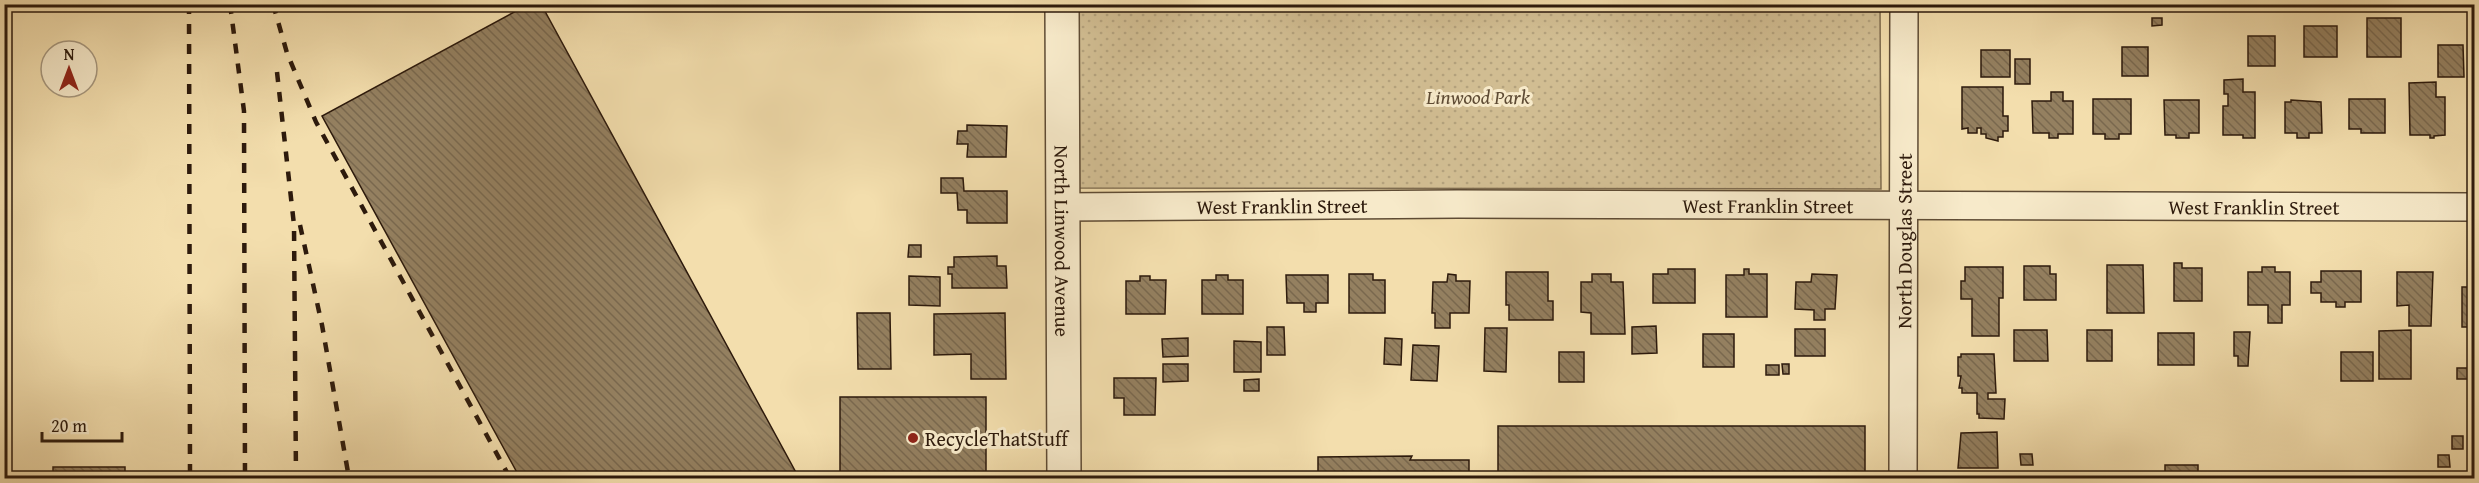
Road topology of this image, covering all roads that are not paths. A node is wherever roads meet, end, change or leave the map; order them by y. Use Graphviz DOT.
graph roads {
  1 [pos="1062,4"];
  2 [pos="1904,4"];
  3 [pos="1904,206"];
  4 [pos="1063,207"];
  5 [pos="2475,207"];
  6 [pos="1064,478"];
  7 [pos="1903,478"];
  1 -- 4 [label="street, North Linwood Avenue"];
  2 -- 3 [label="street, North Douglas Street"];
  3 -- 4 [label="street, West Franklin Street"];
  3 -- 5 [label="street, West Franklin Street"];
  3 -- 7 [label="street, North Douglas Street"];
  4 -- 6 [label="street, North Linwood Avenue"];
}
